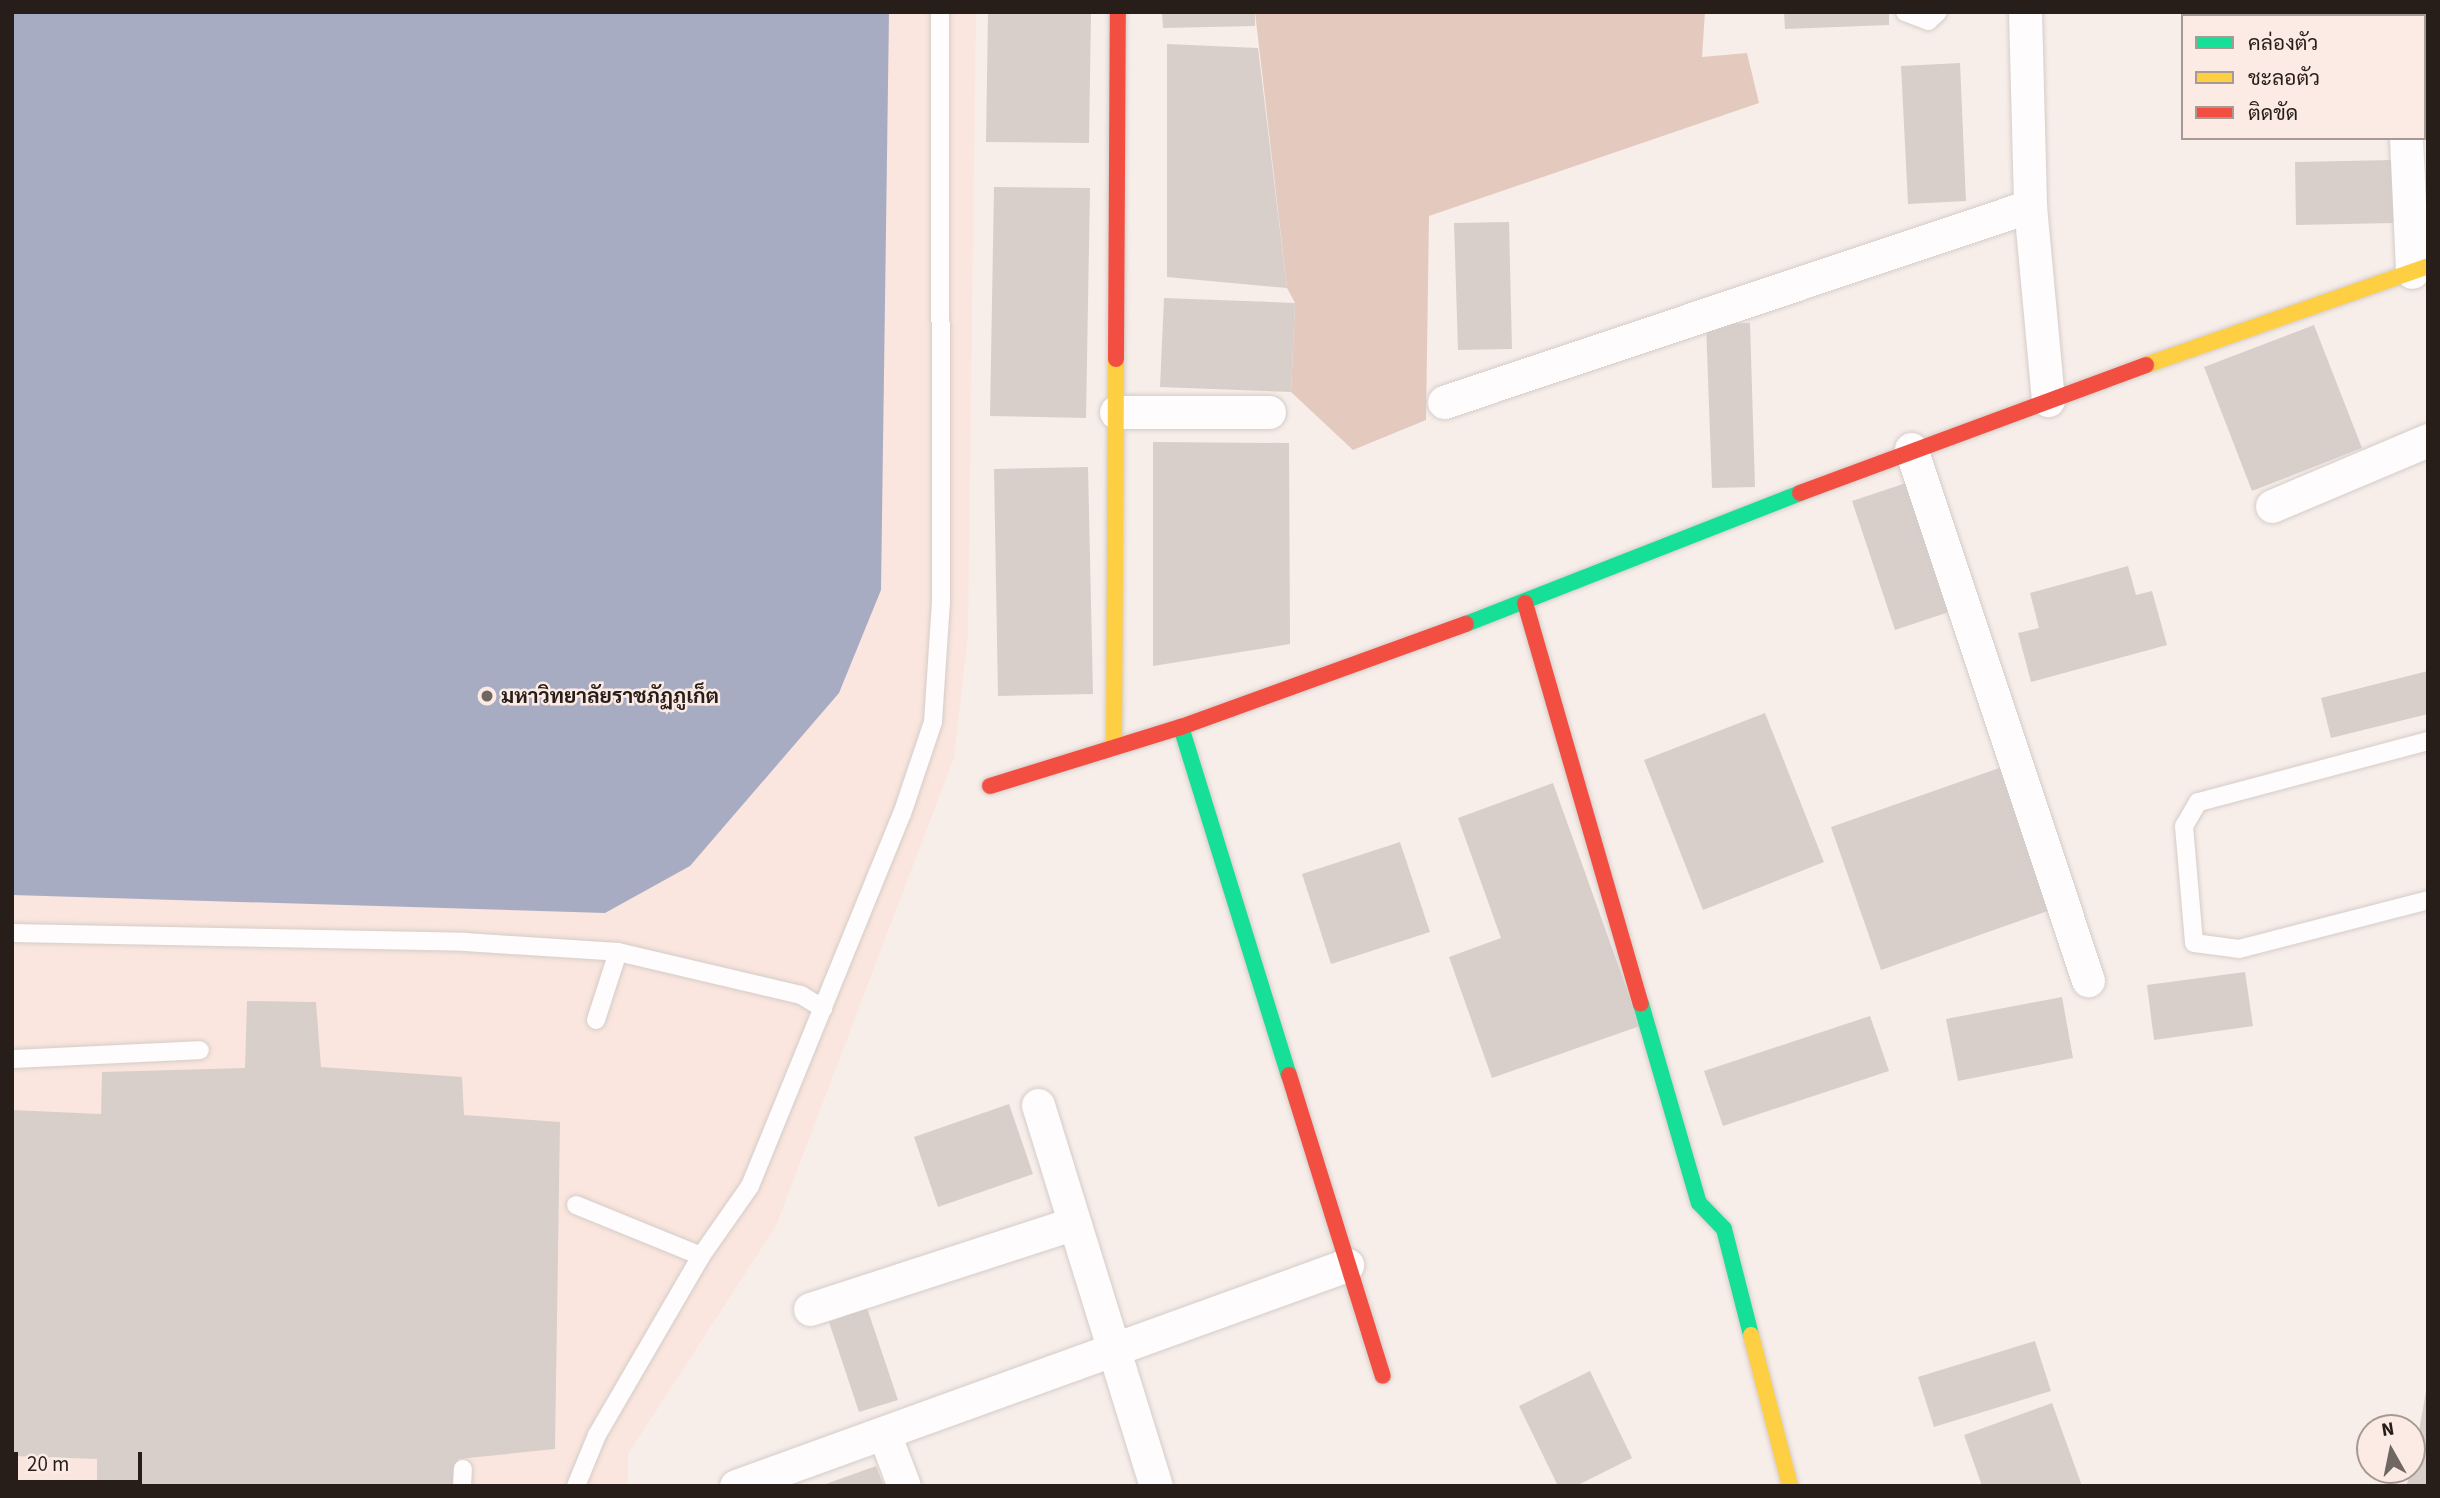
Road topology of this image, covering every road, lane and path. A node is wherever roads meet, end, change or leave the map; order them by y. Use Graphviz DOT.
graph roads {
  1 [pos="940,12"];
  2 [pos="1118,12"];
  3 [pos="1905,12"];
  4 [pos="1938,12"];
  5 [pos="2025,12"];
  6 [pos="2406,140"];
  7 [pos="2029,206"];
  8 [pos="2420,269"];
  9 [pos="2048,400"];
  10 [pos="1444,402"];
  11 [pos="1116,412"];
  12 [pos="1269,412"];
  13 [pos="2428,440"];
  14 [pos="1912,449"];
  15 [pos="2272,506"];
  16 [pos="1525,603"];
  17 [pos="1181,727"];
  18 [pos="2428,741"];
  19 [pos="1114,747"];
  20 [pos="990,786"];
  21 [pos="2428,900"];
  22 [pos="12,933"];
  23 [pos="618,952"];
  24 [pos="2088,980"];
  25 [pos="823,1008"];
  26 [pos="596,1020"];
  27 [pos="200,1050"];
  28 [pos="12,1059"];
  29 [pos="1038,1105"];
  30 [pos="576,1205"];
  31 [pos="1071,1224"];
  32 [pos="701,1256"];
  33 [pos="1347,1265"];
  34 [pos="810,1309"];
  35 [pos="1111,1348"];
  36 [pos="1383,1376"];
  37 [pos="885,1436"];
  38 [pos="576,1486"];
  39 [pos="736,1486"];
  40 [pos="904,1486"];
  41 [pos="1156,1486"];
  42 [pos="1790,1486"];
  1 -- 25 [label="lane"];
  2 -- 11 [label="street"];
  3 -- 4 [label="lane"];
  5 -- 7 [label="street"];
  6 -- 8 [label="street"];
  7 -- 9 [label="street"];
  7 -- 10 [label="street"];
  8 -- 9 [label="street"];
  9 -- 14 [label="street"];
  11 -- 12 [label="street"];
  11 -- 19 [label="street"];
  13 -- 15 [label="street"];
  14 -- 16 [label="street"];
  14 -- 24 [label="street"];
  16 -- 17 [label="street"];
  16 -- 42 [label="street"];
  17 -- 19 [label="street"];
  17 -- 33 [label="street"];
  18 -- 21 [label="lane"];
  19 -- 20 [label="street"];
  22 -- 23 [label="lane"];
  23 -- 25 [label="lane"];
  23 -- 26 [label="lane"];
  25 -- 32 [label="lane"];
  27 -- 28 [label="lane"];
  29 -- 31 [label="street"];
  30 -- 32 [label="lane"];
  31 -- 34 [label="street"];
  31 -- 35 [label="street"];
  32 -- 38 [label="lane"];
  33 -- 35 [label="street"];
  33 -- 36 [label="street"];
  35 -- 37 [label="street"];
  35 -- 41 [label="street"];
  37 -- 39 [label="street"];
  37 -- 40 [label="street"];
}
